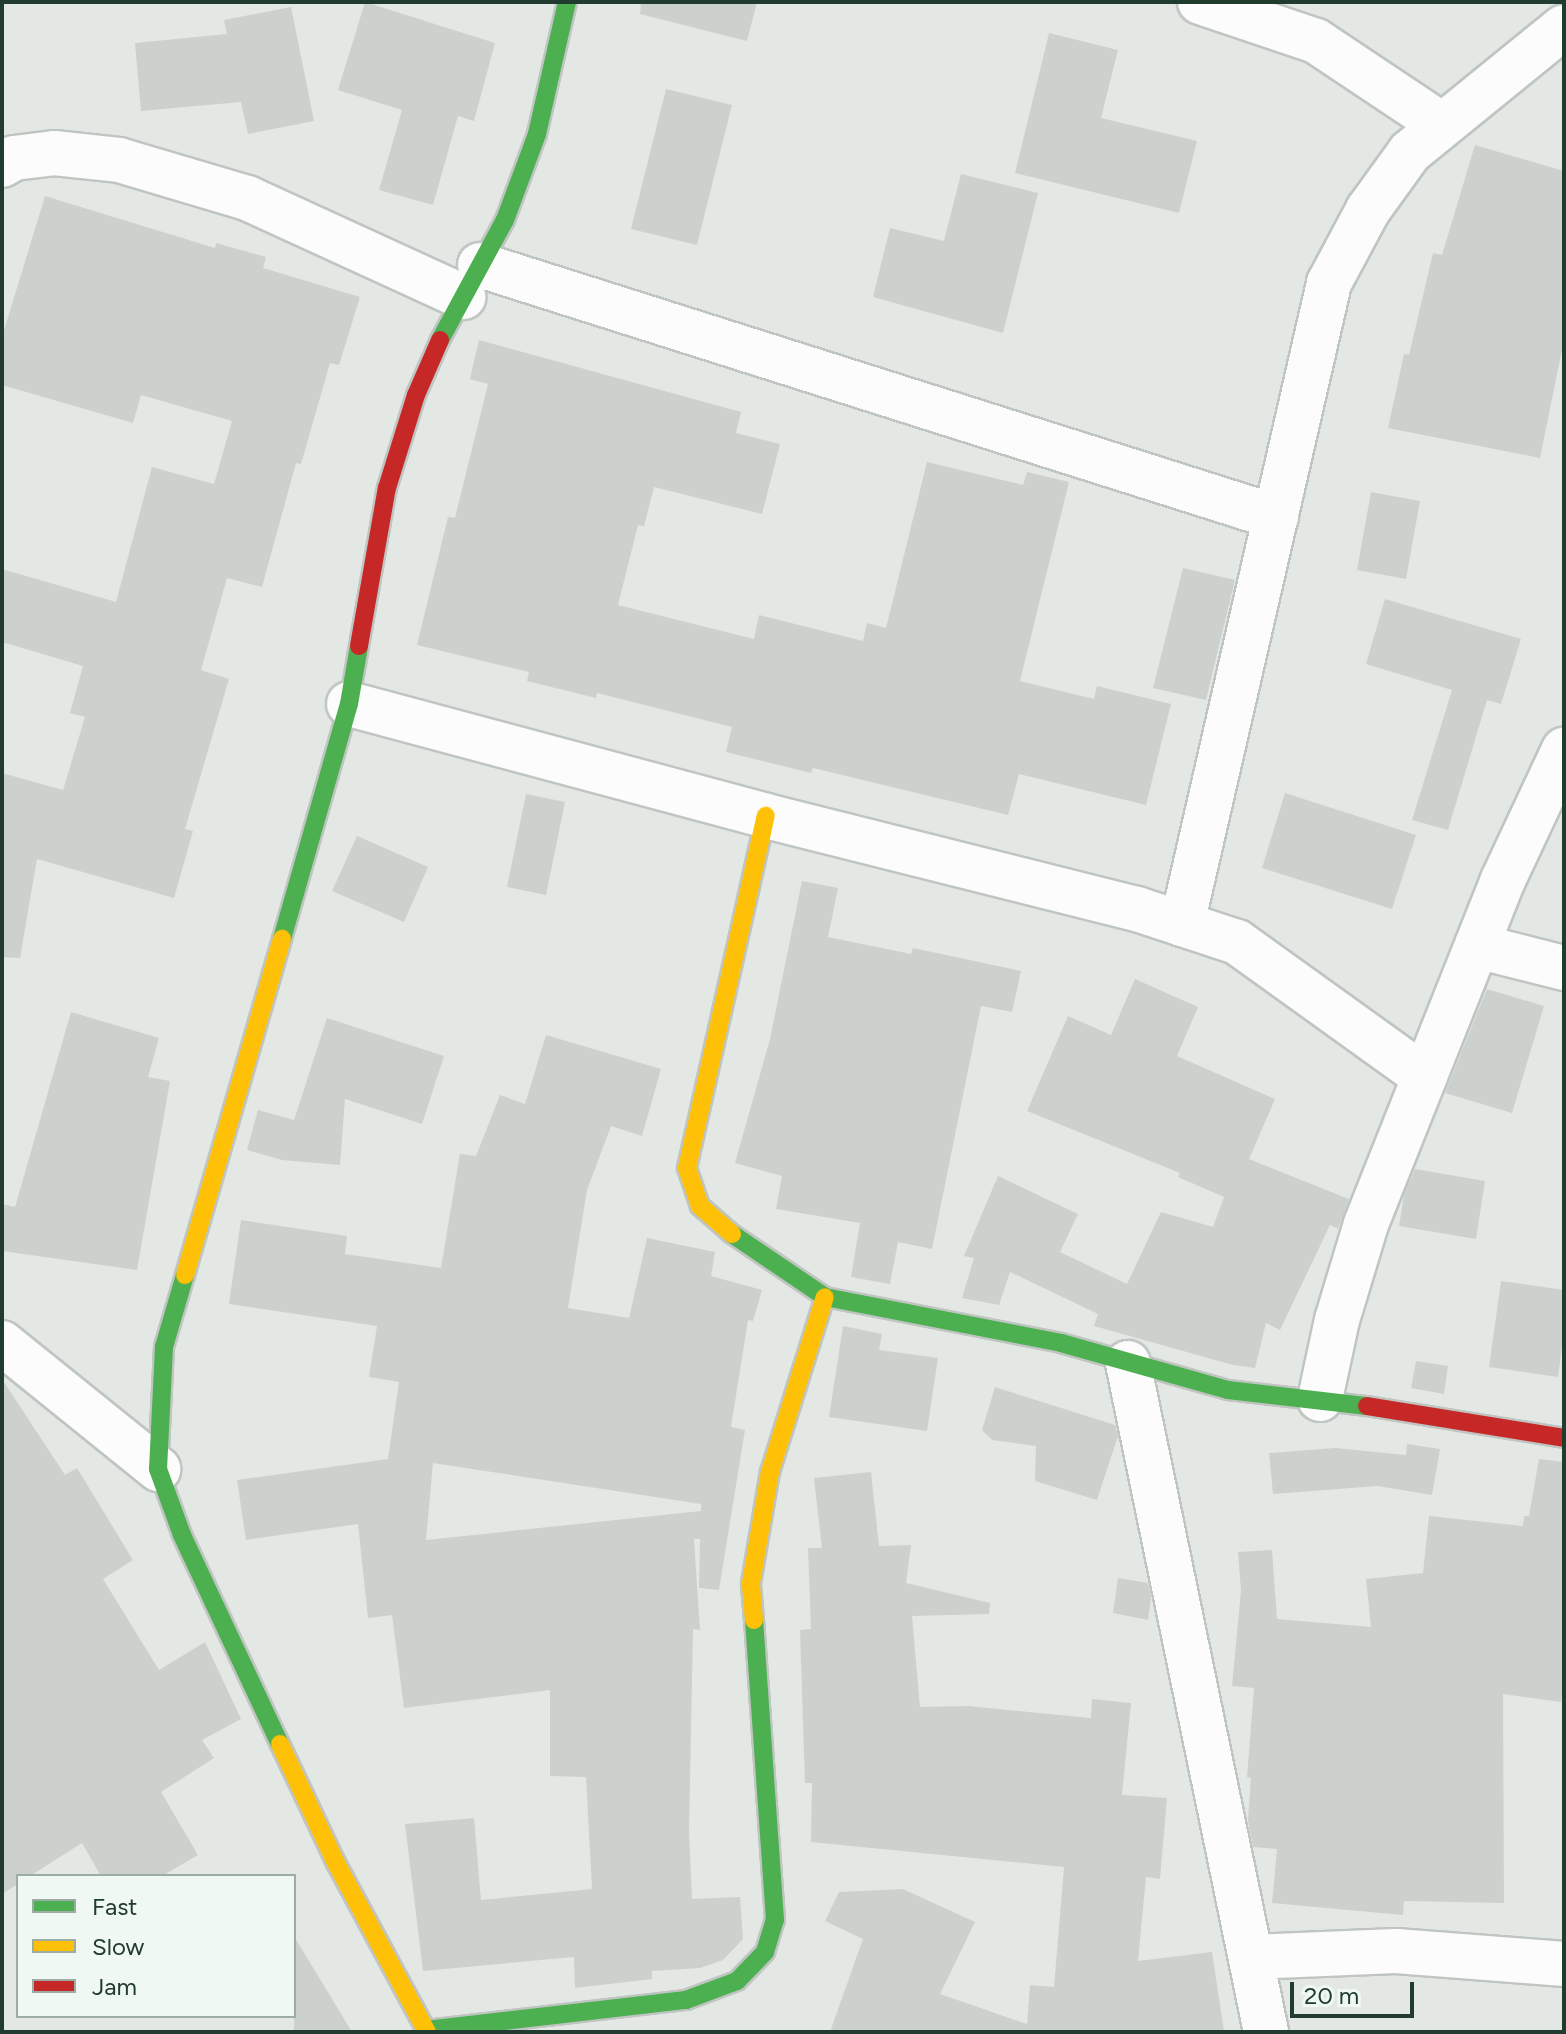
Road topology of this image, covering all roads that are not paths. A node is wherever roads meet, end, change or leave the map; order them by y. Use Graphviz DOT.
graph roads {
  1 [pos="567,2"];
  2 [pos="1200,2"];
  3 [pos="1564,27"];
  4 [pos="1442,125"];
  5 [pos="2,165"];
  6 [pos="471,281"];
  7 [pos="1276,517"];
  8 [pos="349,704"];
  9 [pos="1564,750"];
  10 [pos="766,816"];
  11 [pos="1182,924"];
  12 [pos="1477,946"];
  13 [pos="1564,968"];
  14 [pos="1425,1077"];
  15 [pos="825,1297"];
  16 [pos="2,1343"];
  17 [pos="1128,1363"];
  18 [pos="1320,1399"];
  19 [pos="1564,1438"];
  20 [pos="158,1469"];
  21 [pos="1251,1957"];
  22 [pos="1564,1964"];
  23 [pos="426,2031"];
  24 [pos="1266,2032"];
  1 -- 6 [label="street"];
  2 -- 4 [label="street"];
  3 -- 4 [label="street"];
  4 -- 7 [label="street"];
  5 -- 6 [label="street"];
  6 -- 7 [label="street"];
  6 -- 8 [label="street"];
  7 -- 11 [label="street"];
  8 -- 10 [label="street"];
  8 -- 20 [label="street"];
  9 -- 12 [label="street"];
  10 -- 11 [label="street"];
  10 -- 15 [label="street"];
  11 -- 14 [label="street"];
  12 -- 13 [label="street"];
  12 -- 14 [label="street"];
  14 -- 18 [label="street"];
  15 -- 17 [label="street"];
  15 -- 23 [label="street"];
  16 -- 20 [label="street"];
  17 -- 18 [label="street"];
  17 -- 21 [label="street"];
  18 -- 19 [label="street"];
  20 -- 23 [label="street"];
  21 -- 22 [label="street"];
  21 -- 24 [label="street"];
}
